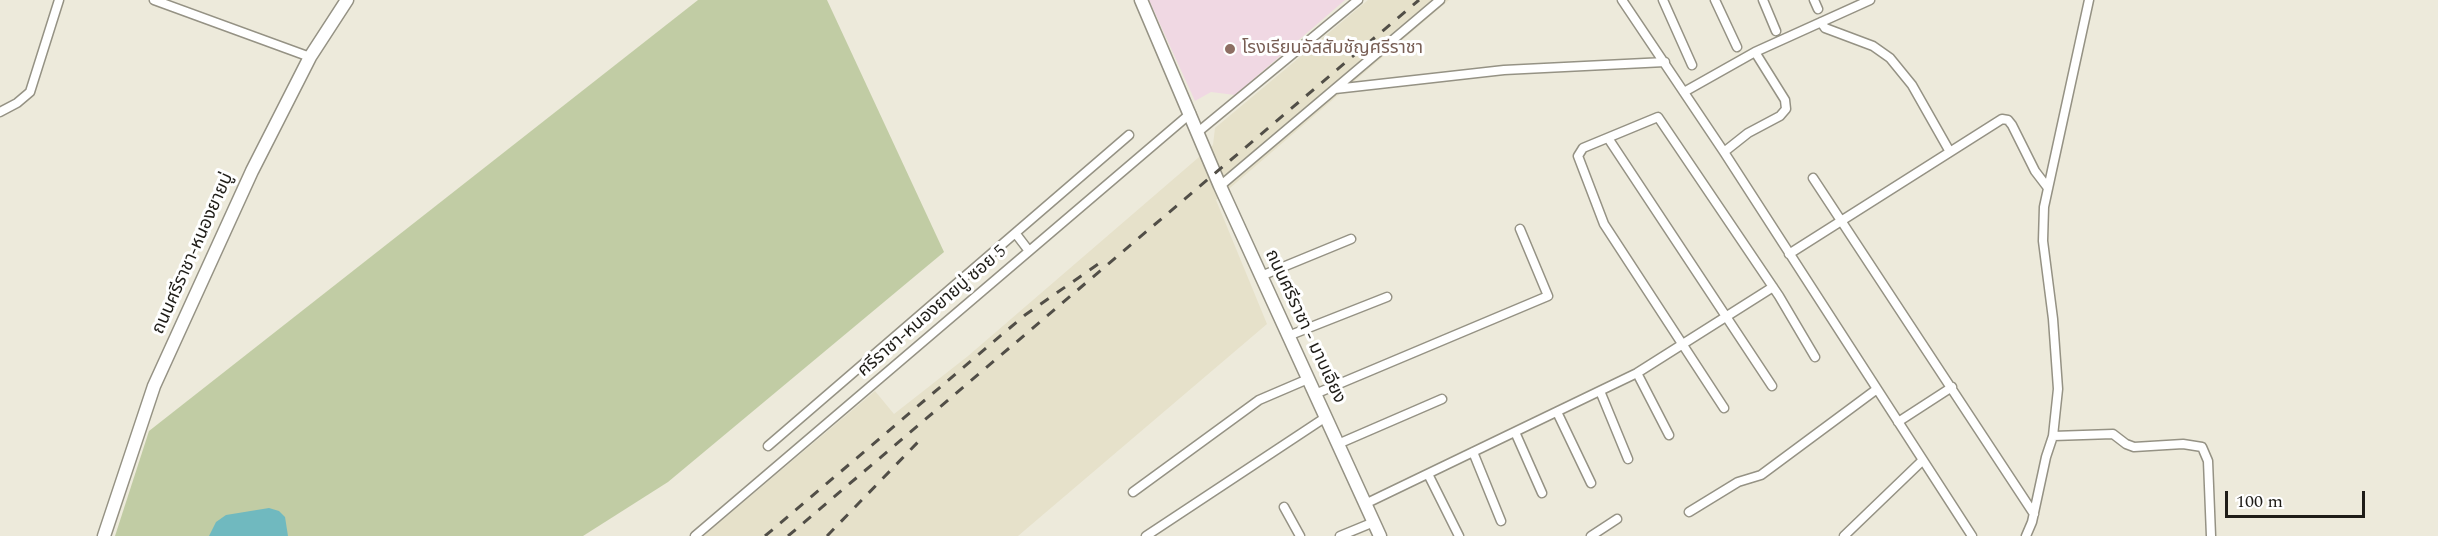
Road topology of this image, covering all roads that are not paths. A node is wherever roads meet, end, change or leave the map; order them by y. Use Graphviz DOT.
graph roads {
  1 [pos="59,0"];
  2 [pos="154,0"];
  3 [pos="347,0"];
  4 [pos="1140,0"];
  5 [pos="1358,0"];
  6 [pos="1440,0"];
  7 [pos="1622,0"];
  8 [pos="1663,0"];
  9 [pos="1715,0"];
  10 [pos="1763,0"];
  11 [pos="1870,0"];
  12 [pos="2089,0"];
  13 [pos="1821,22"];
  14 [pos="1776,31"];
  15 [pos="1737,47"];
  16 [pos="1755,52"];
  17 [pos="310,57"];
  18 [pos="1665,62"];
  19 [pos="1692,65"];
  20 [pos="1335,89"];
  21 [pos="1684,92"];
  22 [pos="0,112"];
  23 [pos="1191,113"];
  24 [pos="1198,132"];
  25 [pos="1129,135"];
  26 [pos="1608,138"];
  27 [pos="1724,152"];
  28 [pos="1950,152"];
  29 [pos="1813,178"];
  30 [pos="1220,186"];
  31 [pos="2048,188"];
  32 [pos="1842,220"];
  33 [pos="1520,230"];
  34 [pos="1016,234"];
  35 [pos="1351,239"];
  36 [pos="1029,251"];
  37 [pos="1789,254"];
  38 [pos="1261,276"];
  39 [pos="1773,287"];
  40 [pos="1387,297"];
  41 [pos="1728,316"];
  42 [pos="1288,336"];
  43 [pos="1683,344"];
  44 [pos="1815,357"];
  45 [pos="1637,373"];
  46 [pos="1308,379"];
  47 [pos="1772,386"];
  48 [pos="1952,387"];
  49 [pos="1876,389"];
  50 [pos="1599,391"];
  51 [pos="1315,394"];
  52 [pos="1442,399"];
  53 [pos="1724,408"];
  54 [pos="1557,412"];
  55 [pos="1326,417"];
  56 [pos="1898,422"];
  57 [pos="1515,432"];
  58 [pos="1669,435"];
  59 [pos="2053,436"];
  60 [pos="1338,444"];
  61 [pos="768,446"];
  62 [pos="1473,452"];
  63 [pos="1628,459"];
  64 [pos="1923,460"];
  65 [pos="1428,474"];
  66 [pos="1591,483"];
  67 [pos="1133,492"];
  68 [pos="1542,493"];
  69 [pos="1365,504"];
  70 [pos="1284,507"];
  71 [pos="1689,512"];
  72 [pos="2034,514"];
  73 [pos="1617,519"];
  74 [pos="1501,521"];
  75 [pos="1374,522"];
  76 [pos="104,536"];
  77 [pos="695,536"];
  78 [pos="1146,536"];
  79 [pos="1300,536"];
  80 [pos="1340,536"];
  81 [pos="1380,536"];
  82 [pos="1459,536"];
  83 [pos="1591,536"];
  84 [pos="1844,536"];
  85 [pos="1972,536"];
  86 [pos="2026,536"];
  87 [pos="2211,536"];
  1 -- 22 [label="street"];
  2 -- 17 [label="street"];
  3 -- 17 [label="main road, ถนนศรีราชา-หนองยายบู่"];
  4 -- 23 [label="main road, ถนนศรีราชา - มาบเอียง"];
  5 -- 24 [label="street"];
  6 -- 20 [label="street"];
  7 -- 18 [label="street"];
  8 -- 19 [label="street"];
  9 -- 15 [label="street"];
  10 -- 14 [label="street"];
  11 -- 13 [label="street"];
  12 -- 31 [label="street"];
  13 -- 16 [label="street"];
  13 -- 28 [label="street"];
  16 -- 21 [label="street"];
  16 -- 27 [label="street"];
  17 -- 76 [label="main road, ถนนศรีราชา-หนองยายบู่"];
  18 -- 20 [label="street"];
  18 -- 21 [label="street"];
  20 -- 30 [label="street"];
  21 -- 27 [label="street"];
  23 -- 24 [label="main road, ถนนศรีราชา - มาบเอียง"];
  23 -- 36 [label="street, ศรีราชา-หนองยายบู่ ซอย 5"];
  24 -- 30 [label="main road, ถนนศรีราชา - มาบเอียง"];
  25 -- 34 [label="street"];
  26 -- 39 [label="street"];
  26 -- 41 [label="street"];
  26 -- 43 [label="street"];
  27 -- 37 [label="street"];
  28 -- 31 [label="street"];
  28 -- 32 [label="street"];
  29 -- 32 [label="street"];
  30 -- 38 [label="main road, ถนนศรีราชา - มาบเอียง"];
  31 -- 59 [label="street"];
  32 -- 37 [label="street"];
  32 -- 48 [label="street"];
  33 -- 51 [label="street"];
  34 -- 36 [label="street"];
  34 -- 61 [label="street"];
  35 -- 38 [label="street"];
  36 -- 77 [label="street, ศรีราชา-หนองยายบู่ ซอย 5"];
  37 -- 49 [label="street"];
  38 -- 42 [label="main road, ถนนศรีราชา - มาบเอียง"];
  39 -- 41 [label="street"];
  39 -- 44 [label="street"];
  40 -- 42 [label="street"];
  41 -- 43 [label="street"];
  41 -- 47 [label="street"];
  42 -- 46 [label="main road, ถนนศรีราชา - มาบเอียง"];
  43 -- 45 [label="street"];
  43 -- 53 [label="street"];
  45 -- 50 [label="street"];
  45 -- 58 [label="street"];
  46 -- 51 [label="main road, ถนนศรีราชา - มาบเอียง"];
  46 -- 67 [label="street"];
  48 -- 56 [label="street"];
  48 -- 72 [label="street"];
  49 -- 56 [label="street"];
  49 -- 71 [label="street"];
  50 -- 54 [label="street"];
  50 -- 63 [label="street"];
  51 -- 55 [label="main road, ถนนศรีราชา - มาบเอียง"];
  52 -- 60 [label="street"];
  54 -- 57 [label="street"];
  54 -- 66 [label="street"];
  55 -- 60 [label="main road, ถนนศรีราชา - มาบเอียง"];
  55 -- 78 [label="street"];
  56 -- 64 [label="street"];
  57 -- 62 [label="street"];
  57 -- 68 [label="street"];
  59 -- 72 [label="street"];
  59 -- 87 [label="street"];
  60 -- 69 [label="main road, ถนนศรีราชา - มาบเอียง"];
  62 -- 65 [label="street"];
  62 -- 74 [label="street"];
  64 -- 84 [label="street"];
  64 -- 85 [label="street"];
  65 -- 69 [label="street"];
  65 -- 82 [label="street"];
  69 -- 75 [label="main road, ถนนศรีราชา - มาบเอียง"];
  70 -- 79 [label="street"];
  72 -- 86 [label="street"];
  73 -- 83 [label="street"];
  75 -- 80 [label="street"];
  75 -- 81 [label="main road, ถนนศรีราชา - มาบเอียง"];
}
